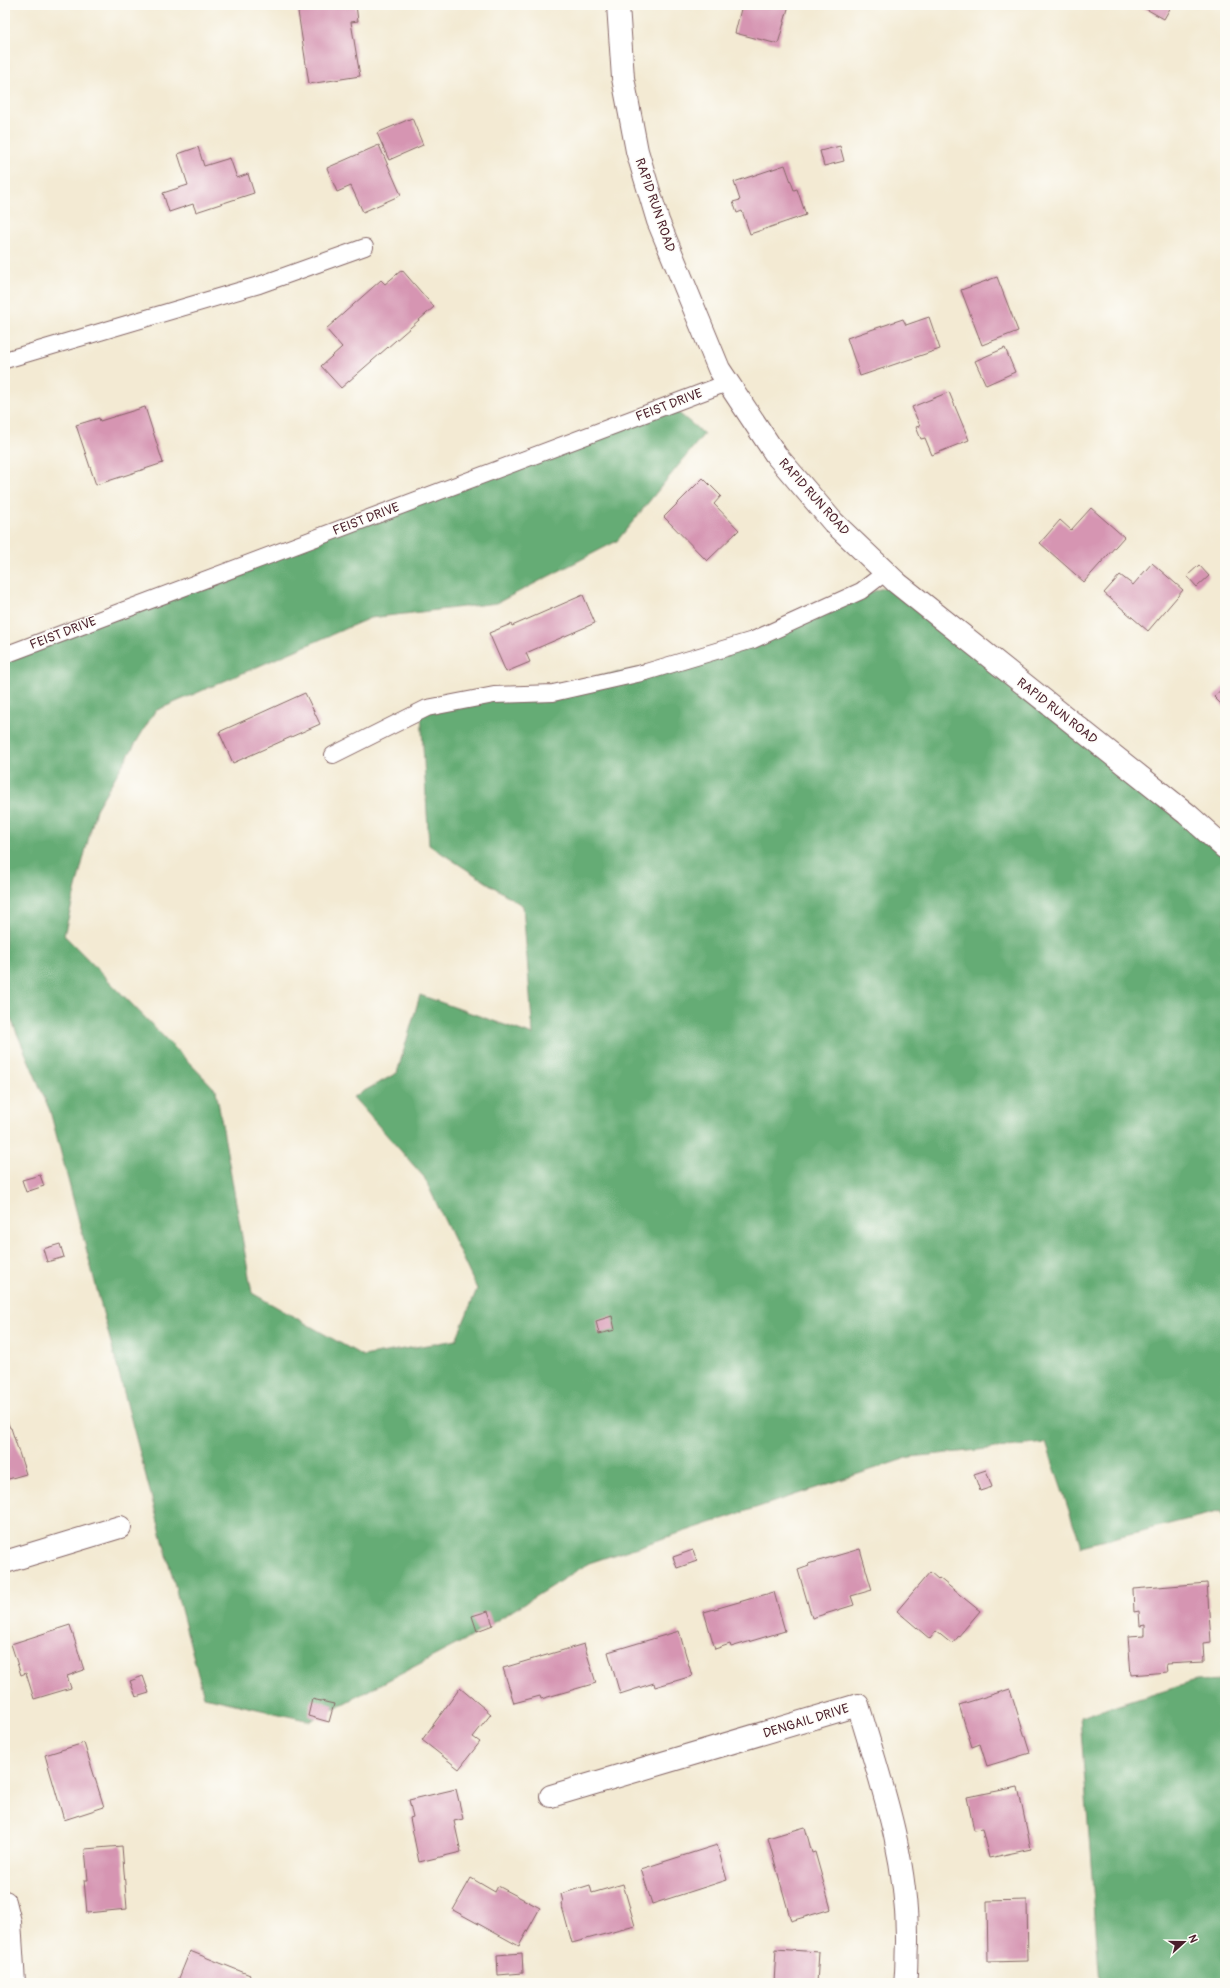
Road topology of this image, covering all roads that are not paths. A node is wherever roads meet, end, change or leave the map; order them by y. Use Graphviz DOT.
graph roads {
  1 [pos="618,5"];
  2 [pos="365,247"];
  3 [pos="5,360"];
  4 [pos="727,383"];
  5 [pos="886,572"];
  6 [pos="5,655"];
  7 [pos="333,755"];
  8 [pos="1225,848"];
  9 [pos="120,1527"];
  10 [pos="5,1562"];
  11 [pos="551,1796"];
  12 [pos="5,1902"];
  13 [pos="14,1983"];
  14 [pos="905,1983"];
  1 -- 4 [label="street, RAPID RUN ROAD"];
  2 -- 3 [label="lane"];
  4 -- 5 [label="street, RAPID RUN ROAD"];
  4 -- 6 [label="lane, FEIST DRIVE"];
  5 -- 7 [label="lane"];
  5 -- 8 [label="street, RAPID RUN ROAD"];
  9 -- 10 [label="street"];
  11 -- 14 [label="street, DENGAIL DRIVE"];
  12 -- 13 [label="street"];
}
